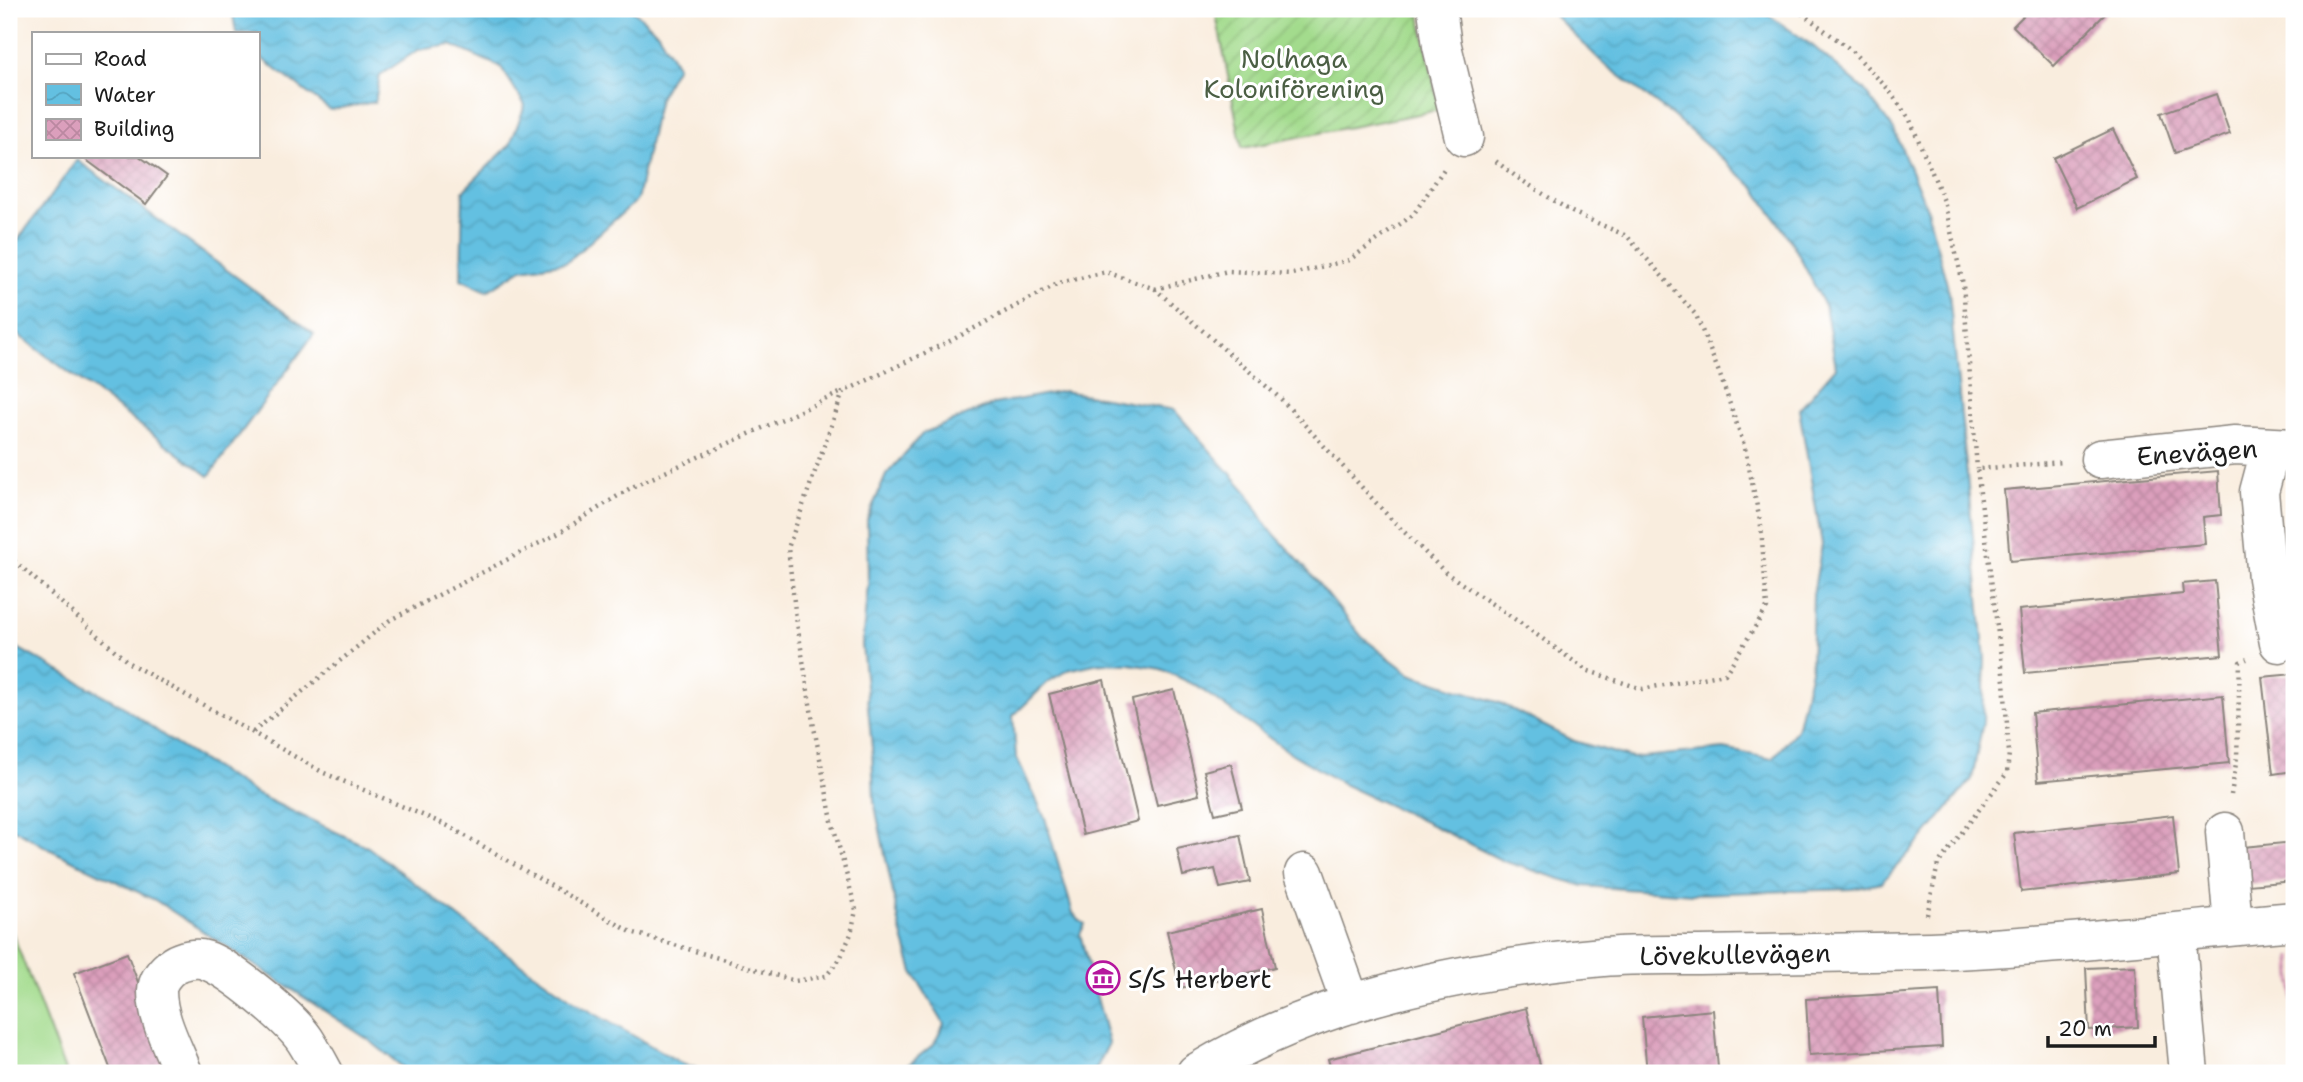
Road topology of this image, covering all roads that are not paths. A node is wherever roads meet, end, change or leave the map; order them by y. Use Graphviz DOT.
graph roads {
  1 [pos="1437,9"];
  2 [pos="1464,137"];
  3 [pos="2283,447"];
  4 [pos="2100,459"];
  5 [pos="2279,643"];
  6 [pos="2225,832"];
  7 [pos="1304,873"];
  8 [pos="2294,921"];
  9 [pos="2233,926"];
  10 [pos="2176,933"];
  11 [pos="1352,1004"];
  12 [pos="183,1073"];
  13 [pos="324,1073"];
  14 [pos="1196,1073"];
  15 [pos="2189,1073"];
  1 -- 2 [label="street"];
  3 -- 4 [label="street, Enevägen"];
  3 -- 5 [label="street"];
  6 -- 9 [label="street"];
  7 -- 11 [label="street"];
  8 -- 9 [label="street, Lövekullevägen"];
  9 -- 10 [label="street, Lövekullevägen"];
  10 -- 11 [label="street, Lövekullevägen"];
  10 -- 15 [label="street"];
  11 -- 14 [label="street, Lövekullevägen"];
  12 -- 13 [label="street"];
}
